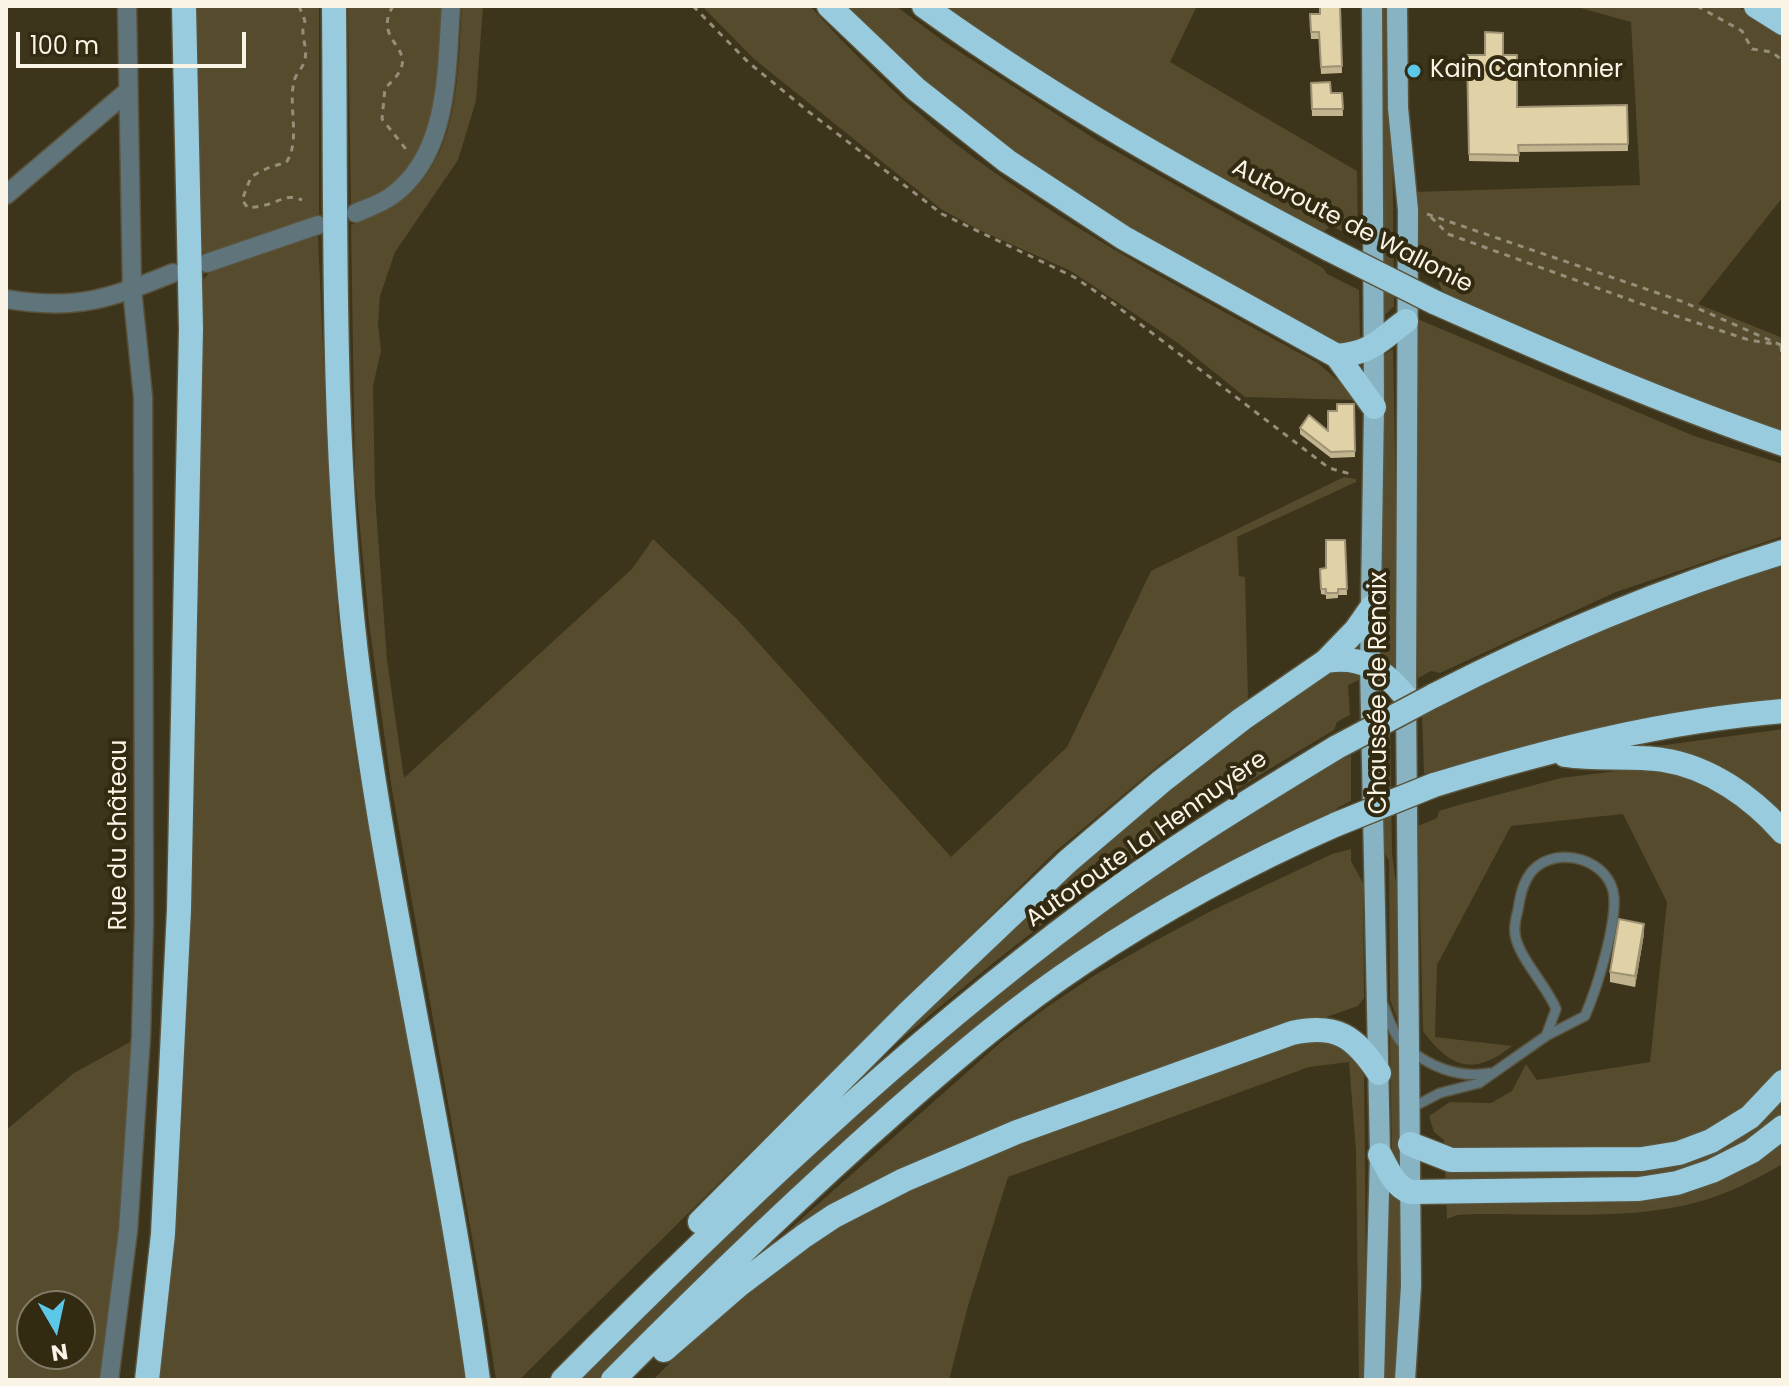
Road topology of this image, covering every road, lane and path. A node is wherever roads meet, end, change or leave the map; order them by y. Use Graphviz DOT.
graph roads {
  1 [pos="127,6"];
  2 [pos="184,6"];
  3 [pos="299,6"];
  4 [pos="334,6"];
  5 [pos="386,6"];
  6 [pos="393,6"];
  7 [pos="451,6"];
  8 [pos="693,6"];
  9 [pos="829,6"];
  10 [pos="924,6"];
  11 [pos="1372,6"];
  12 [pos="1397,6"];
  13 [pos="1697,6"];
  14 [pos="1756,6"];
  15 [pos="389,12"];
  16 [pos="1783,23"];
  17 [pos="1783,61"];
  18 [pos="128,91"];
  19 [pos="421,164"];
  20 [pos="6,195"];
  21 [pos="302,200"];
  22 [pos="1408,210"];
  23 [pos="356,213"];
  24 [pos="1430,215"];
  25 [pos="318,225"];
  26 [pos="207,263"];
  27 [pos="173,273"];
  28 [pos="132,289"];
  29 [pos="6,299"];
  30 [pos="1406,321"];
  31 [pos="1782,346"];
  32 [pos="1374,347"];
  33 [pos="1337,356"];
  34 [pos="1783,366"];
  35 [pos="1374,407"];
  36 [pos="1783,444"];
  37 [pos="1374,480"];
  38 [pos="1783,552"];
  39 [pos="1372,607"];
  40 [pos="1326,661"];
  41 [pos="1370,665"];
  42 [pos="1406,697"];
  43 [pos="1783,711"];
  44 [pos="1547,752"];
  45 [pos="1783,832"];
  46 [pos="1377,992"];
  47 [pos="1546,1036"];
  48 [pos="1410,1048"];
  49 [pos="1498,1072"];
  50 [pos="1379,1073"];
  51 [pos="1783,1082"];
  52 [pos="1410,1109"];
  53 [pos="1783,1127"];
  54 [pos="1410,1144"];
  55 [pos="1380,1155"];
  56 [pos="1410,1192"];
  57 [pos="654,1289"];
  58 [pos="109,1380"];
  59 [pos="147,1380"];
  60 [pos="478,1380"];
  61 [pos="563,1380"];
  62 [pos="613,1380"];
  63 [pos="634,1380"];
  64 [pos="1374,1380"];
  65 [pos="1405,1380"];
  1 -- 18 [label="street, Rue du château"];
  2 -- 59 [label="highway"];
  3 -- 21 [label="path"];
  4 -- 60 [label="highway"];
  5 -- 15 [label="path"];
  6 -- 15 [label="path"];
  7 -- 19 [label="street"];
  8 -- 37 [label="path"];
  9 -- 33 [label="highway"];
  10 -- 36 [label="highway, Autoroute de Wallonie, bridge"];
  11 -- 32 [label="main road, Chaussée de Renaix"];
  12 -- 22 [label="main road, Chaussée de Renaix"];
  13 -- 17 [label="path"];
  14 -- 16 [label="highway"];
  15 -- 19 [label="path"];
  18 -- 20 [label="street"];
  18 -- 28 [label="street, Rue du château"];
  19 -- 23 [label="street"];
  22 -- 24 [label="path"];
  22 -- 30 [label="main road, Chaussée de Renaix"];
  24 -- 31 [label="path"];
  24 -- 31 [label="path"];
  25 -- 26 [label="street"];
  27 -- 28 [label="street"];
  28 -- 29 [label="street"];
  28 -- 58 [label="street, Rue du château"];
  30 -- 32 [label="highway"];
  30 -- 42 [label="main road, Chaussée de Renaix"];
  31 -- 34 [label="path"];
  32 -- 33 [label="highway"];
  32 -- 35 [label="main road, Chaussée de Renaix"];
  33 -- 35 [label="highway"];
  35 -- 37 [label="main road, Chaussée de Renaix"];
  37 -- 39 [label="main road, Chaussée de Renaix"];
  38 -- 57 [label="highway, Autoroute La Hennuyère, bridge"];
  39 -- 40 [label="highway"];
  39 -- 41 [label="main road, Chaussée de Renaix"];
  40 -- 41 [label="highway"];
  40 -- 57 [label="highway"];
  41 -- 42 [label="highway"];
  41 -- 46 [label="main road, Chaussée de Renaix"];
  42 -- 48 [label="main road, Chaussée de Renaix"];
  43 -- 44 [label="highway"];
  44 -- 45 [label="highway"];
  44 -- 62 [label="highway, bridge"];
  46 -- 48 [label="lane"];
  46 -- 50 [label="main road, Chaussée de Renaix"];
  47 -- 47 [label="lane"];
  47 -- 49 [label="lane"];
  48 -- 49 [label="lane"];
  48 -- 52 [label="main road, Chaussée de Renaix"];
  49 -- 52 [label="lane"];
  50 -- 55 [label="main road, Chaussée de Renaix"];
  50 -- 63 [label="highway"];
  51 -- 54 [label="highway"];
  52 -- 54 [label="main road, Chaussée de Renaix"];
  53 -- 56 [label="highway"];
  54 -- 56 [label="main road, Chaussée de Renaix"];
  55 -- 56 [label="highway"];
  55 -- 64 [label="main road, Chaussée de Renaix"];
  56 -- 65 [label="main road, Chaussée de Renaix"];
  57 -- 61 [label="highway, Autoroute La Hennuyère"];
}
